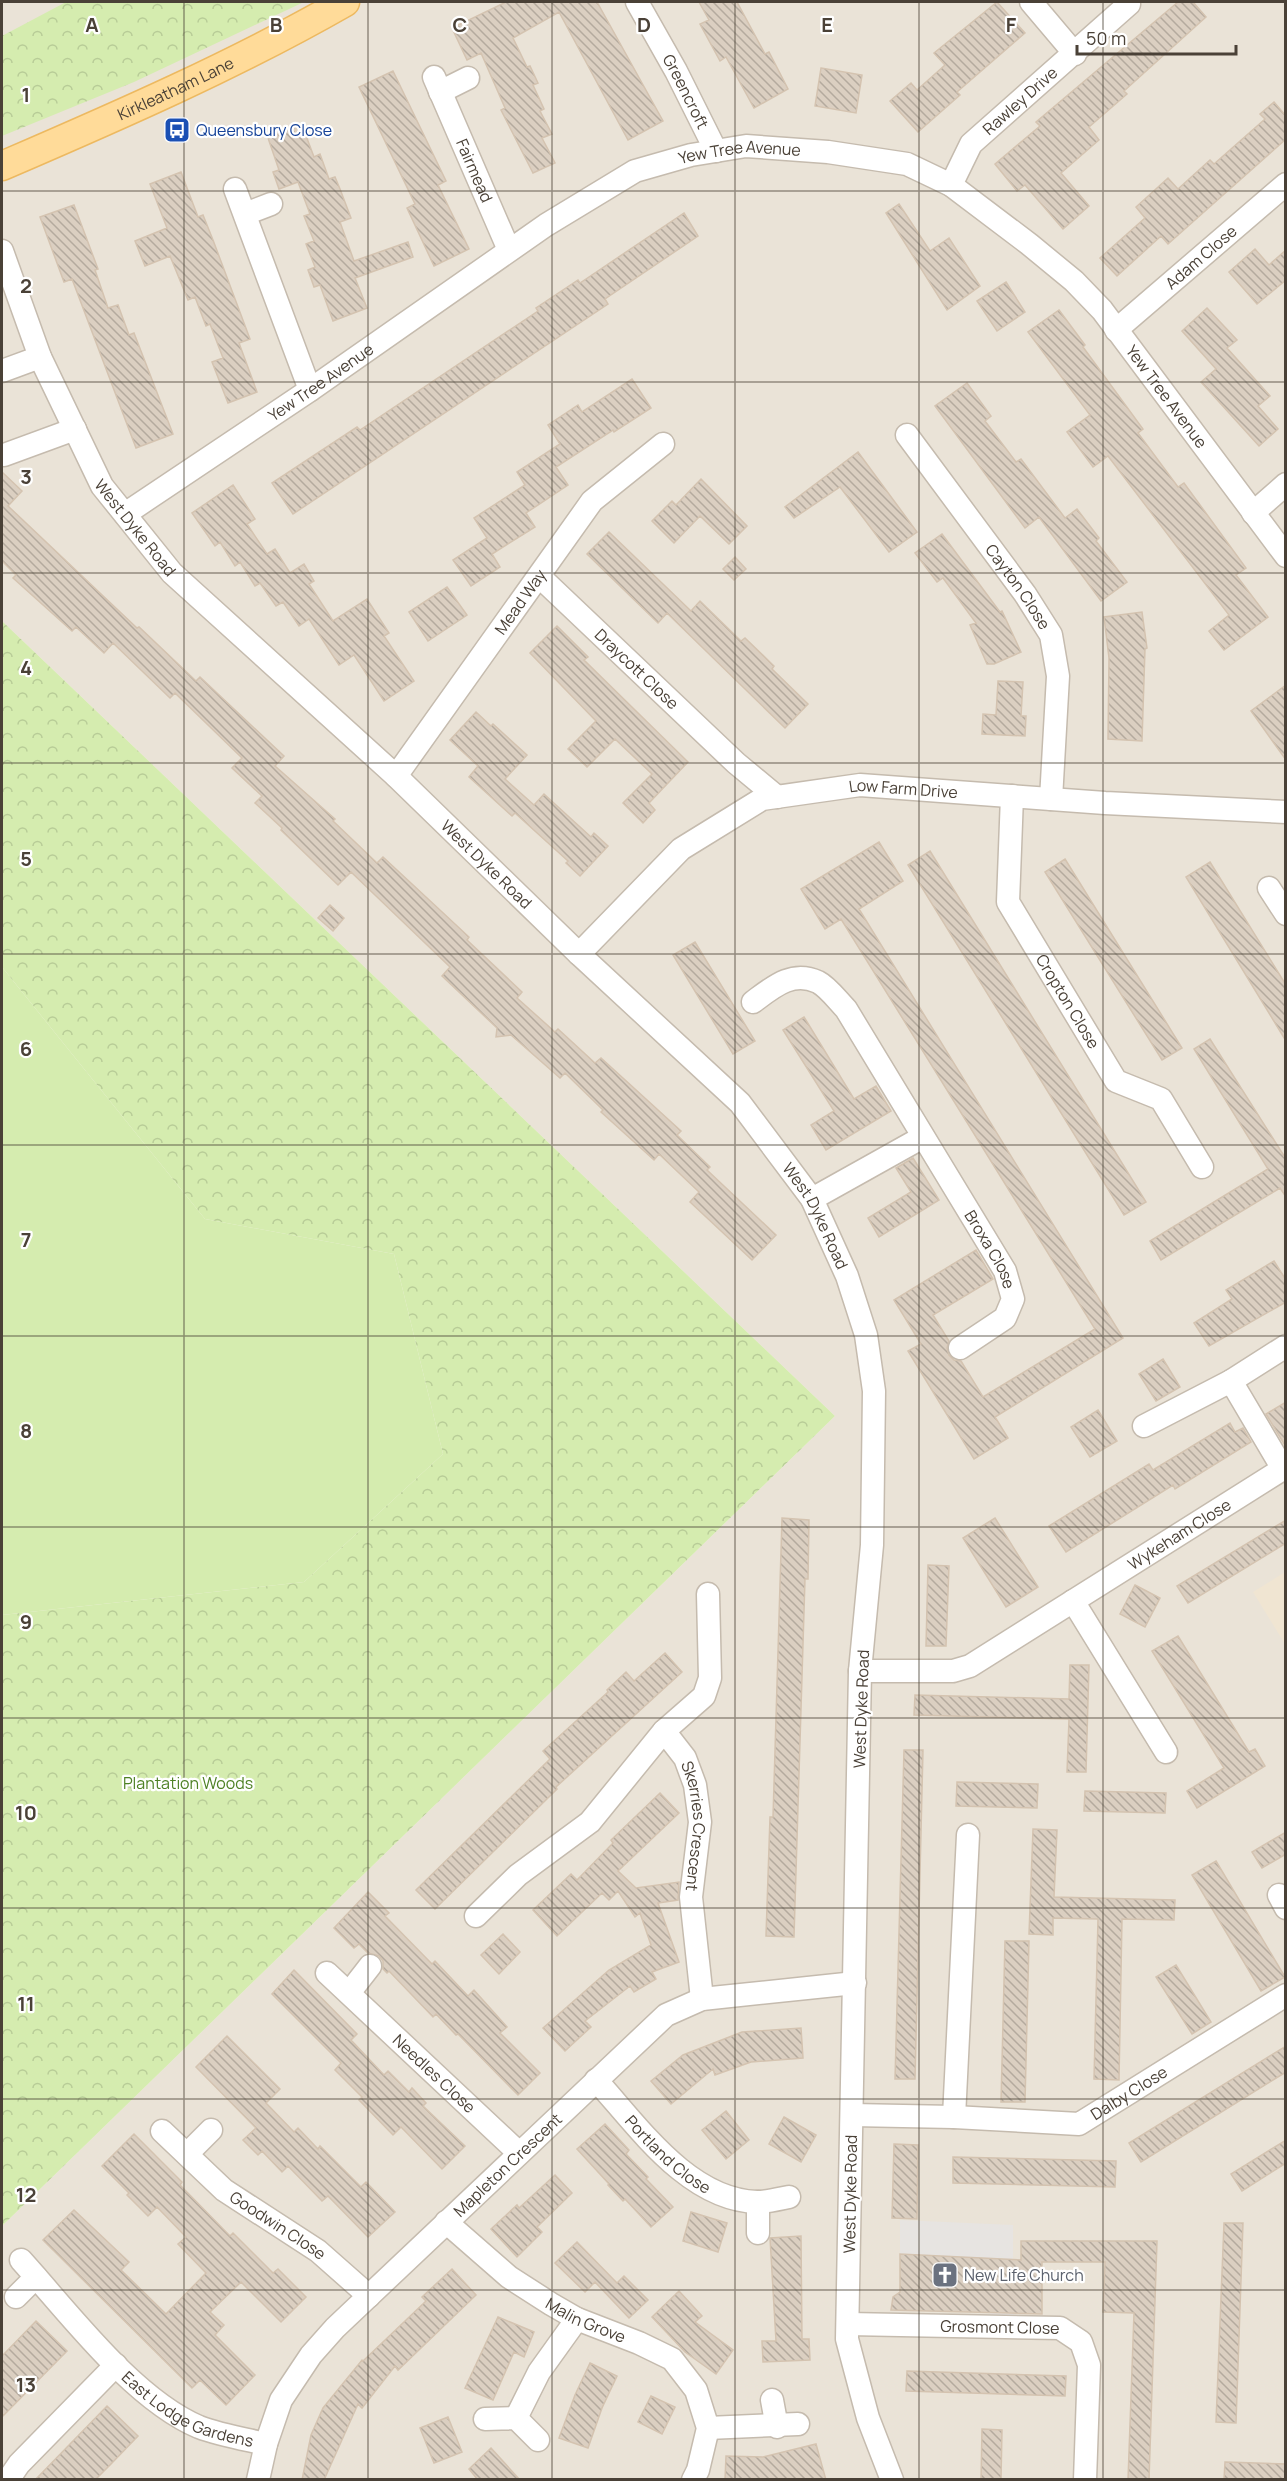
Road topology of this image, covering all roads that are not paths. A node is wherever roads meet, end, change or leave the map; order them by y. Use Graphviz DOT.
graph roads {
  1 [pos="345,2"];
  2 [pos="637,2"];
  3 [pos="1031,2"];
  4 [pos="1129,4"];
  5 [pos="1075,54"];
  6 [pos="468,78"];
  7 [pos="716,151"];
  8 [pos="2,166"];
  9 [pos="1286,184"];
  10 [pos="951,185"];
  11 [pos="235,189"];
  12 [pos="272,204"];
  13 [pos="245,214"];
  14 [pos="2,250"];
  15 [pos="510,250"];
  16 [pos="1116,330"];
  17 [pos="40,357"];
  18 [pos="2,371"];
  19 [pos="310,390"];
  20 [pos="75,429"];
  21 [pos="907,435"];
  22 [pos="663,444"];
  23 [pos="4,455"];
  24 [pos="1286,484"];
  25 [pos="1253,513"];
  26 [pos="125,514"];
  27 [pos="1286,556"];
  28 [pos="539,576"];
  29 [pos="396,776"];
  30 [pos="1012,796"];
  31 [pos="777,797"];
  32 [pos="1051,799"];
  33 [pos="1286,812"];
  34 [pos="1269,888"];
  35 [pos="1286,914"];
  36 [pos="579,954"];
  37 [pos="753,1002"];
  38 [pos="923,1137"];
  39 [pos="1202,1167"];
  40 [pos="812,1199"];
  41 [pos="1286,1346"];
  42 [pos="960,1348"];
  43 [pos="1231,1381"];
  44 [pos="1144,1426"];
  45 [pos="1284,1468"];
  46 [pos="708,1594"];
  47 [pos="1073,1601"];
  48 [pos="860,1671"];
  49 [pos="664,1731"];
  50 [pos="1166,1752"];
  51 [pos="968,1835"];
  52 [pos="476,1916"];
  53 [pos="370,1966"];
  54 [pos="327,1973"];
  55 [pos="855,1983"];
  56 [pos="349,1993"];
  57 [pos="1286,1995"];
  58 [pos="702,1999"];
  59 [pos="596,2080"];
  60 [pos="852,2115"];
  61 [pos="954,2117"];
  62 [pos="211,2130"];
  63 [pos="162,2131"];
  64 [pos="519,2153"];
  65 [pos="187,2154"];
  66 [pos="789,2197"];
  67 [pos="758,2202"];
  68 [pos="446,2222"];
  69 [pos="758,2234"];
  70 [pos="369,2296"];
  71 [pos="16,2297"];
  72 [pos="577,2319"];
  73 [pos="848,2324"];
  74 [pos="116,2365"];
  75 [pos="772,2400"];
  76 [pos="516,2418"];
  77 [pos="485,2419"];
  78 [pos="708,2428"];
  79 [pos="538,2440"];
  80 [pos="266,2444"];
  81 [pos="8,2480"];
  82 [pos="258,2480"];
  83 [pos="693,2480"];
  84 [pos="892,2480"];
  85 [pos="1085,2480"];
  1 -- 8 [label="main road, Kirkleatham Lane"];
  2 -- 7 [label="street, Greencroft"];
  3 -- 5 [label="street"];
  4 -- 5 [label="street, Rawley Drive"];
  5 -- 10 [label="street, Rawley Drive"];
  6 -- 15 [label="street, Fairmead"];
  7 -- 10 [label="street, Yew Tree Avenue"];
  7 -- 15 [label="street, Yew Tree Avenue"];
  9 -- 16 [label="street, Adam Close"];
  10 -- 16 [label="street, Yew Tree Avenue"];
  11 -- 13 [label="street"];
  12 -- 13 [label="street"];
  13 -- 19 [label="street"];
  14 -- 17 [label="street, West Dyke Road"];
  15 -- 19 [label="street, Yew Tree Avenue"];
  16 -- 25 [label="street, Yew Tree Avenue"];
  17 -- 18 [label="street"];
  17 -- 20 [label="street, West Dyke Road"];
  19 -- 26 [label="street, Yew Tree Avenue"];
  20 -- 23 [label="street"];
  20 -- 26 [label="street, West Dyke Road"];
  21 -- 32 [label="street, Cayton Close"];
  22 -- 28 [label="street, Mead Way"];
  24 -- 25 [label="street"];
  25 -- 27 [label="street, Yew Tree Avenue"];
  26 -- 29 [label="street, West Dyke Road"];
  28 -- 29 [label="street, Mead Way"];
  28 -- 31 [label="street, Draycott Close"];
  29 -- 36 [label="street, West Dyke Road"];
  30 -- 31 [label="street, Low Farm Drive"];
  30 -- 32 [label="street, Low Farm Drive"];
  30 -- 39 [label="street, Cropton Close"];
  31 -- 36 [label="street, Low Farm Drive"];
  32 -- 33 [label="street, Low Farm Drive"];
  34 -- 35 [label="street"];
  36 -- 40 [label="street, West Dyke Road"];
  37 -- 38 [label="street, Broxa Close"];
  38 -- 40 [label="street"];
  38 -- 42 [label="street, Broxa Close"];
  40 -- 48 [label="street, West Dyke Road"];
  41 -- 43 [label="street"];
  43 -- 44 [label="street"];
  43 -- 45 [label="street"];
  45 -- 47 [label="street, Wykeham Close"];
  46 -- 49 [label="street, Skerries Crescent"];
  47 -- 48 [label="street, Wykeham Close"];
  47 -- 50 [label="street"];
  48 -- 55 [label="street, West Dyke Road"];
  49 -- 52 [label="street, Skerries Crescent"];
  49 -- 58 [label="street, Skerries Crescent"];
  51 -- 61 [label="street"];
  53 -- 56 [label="street"];
  54 -- 56 [label="street, Needles Close"];
  55 -- 58 [label="street, Mapleton Crescent"];
  55 -- 60 [label="street, West Dyke Road"];
  56 -- 64 [label="street, Needles Close"];
  57 -- 61 [label="street, Dalby Close"];
  58 -- 59 [label="street, Mapleton Crescent"];
  59 -- 64 [label="street, Mapleton Crescent"];
  59 -- 67 [label="street, Portland Close"];
  60 -- 61 [label="street, Dalby Close"];
  60 -- 73 [label="street, West Dyke Road"];
  62 -- 65 [label="street"];
  63 -- 65 [label="street, Goodwin Close"];
  64 -- 68 [label="street, Mapleton Crescent"];
  65 -- 70 [label="street, Goodwin Close"];
  66 -- 67 [label="street, Portland Close"];
  67 -- 69 [label="street"];
  68 -- 70 [label="street, Mapleton Crescent"];
  68 -- 72 [label="street, Malin Grove"];
  70 -- 80 [label="street, Mapleton Crescent"];
  71 -- 74 [label="street, East Lodge Gardens"];
  72 -- 76 [label="street"];
  72 -- 78 [label="street, Malin Grove"];
  73 -- 84 [label="street, West Dyke Road"];
  73 -- 85 [label="street, Grosmont Close"];
  74 -- 80 [label="street, East Lodge Gardens"];
  74 -- 81 [label="street, East Lodge Gardens"];
  75 -- 78 [label="street"];
  76 -- 77 [label="street"];
  76 -- 79 [label="street"];
  78 -- 83 [label="street"];
  80 -- 82 [label="street, Mapleton Crescent"];
}
